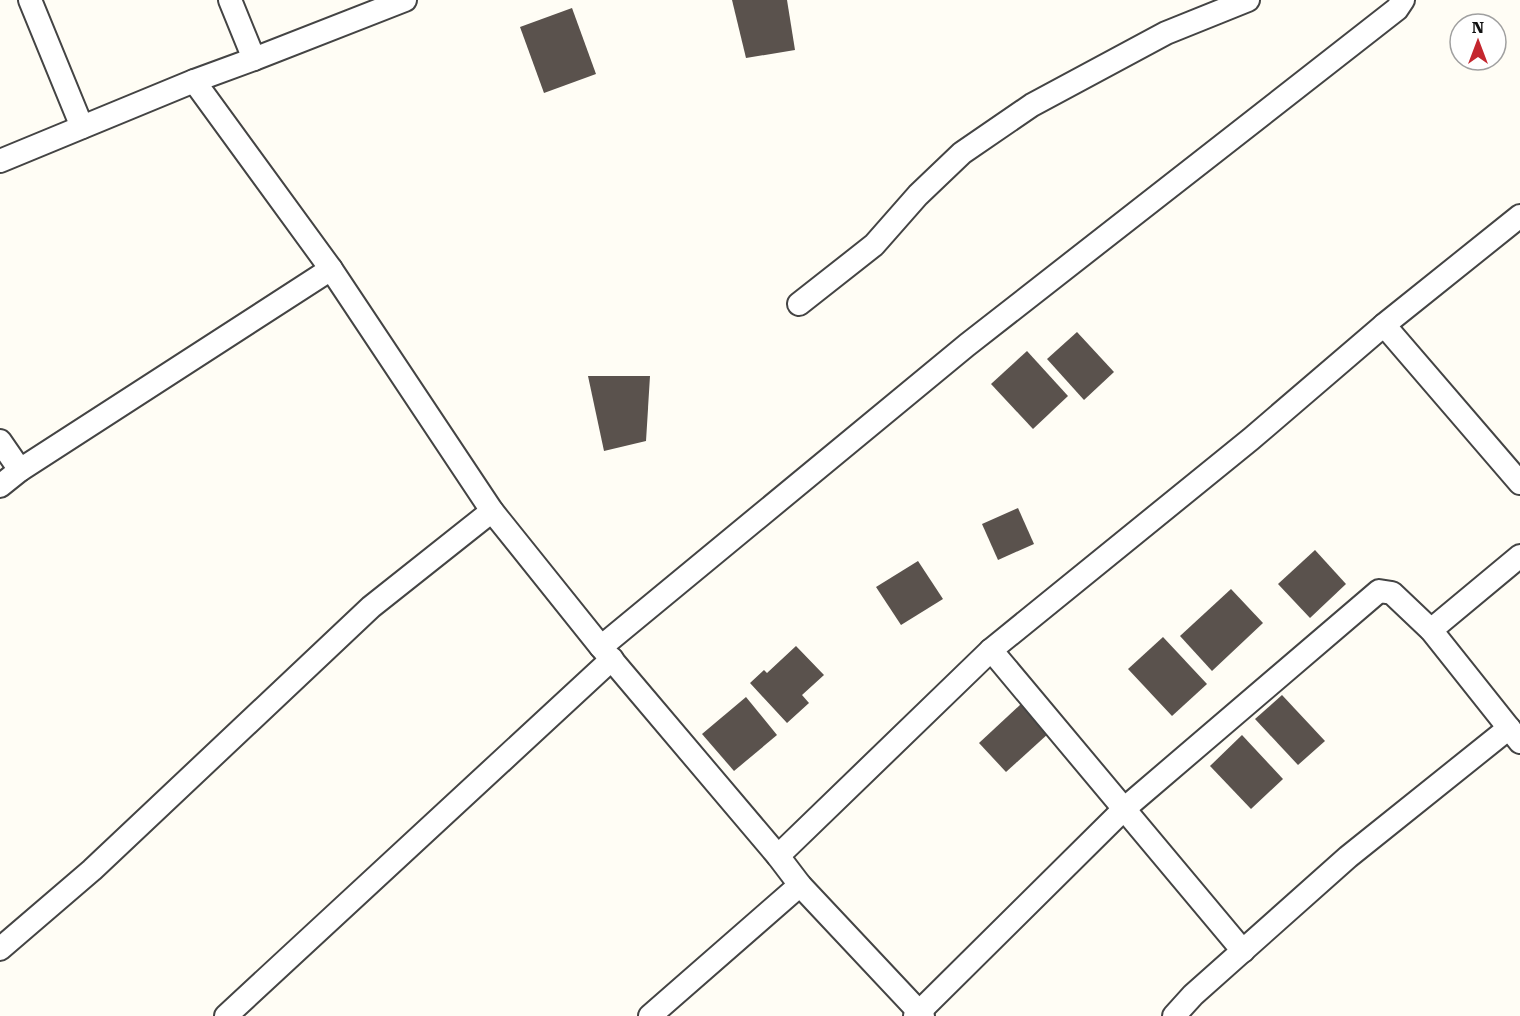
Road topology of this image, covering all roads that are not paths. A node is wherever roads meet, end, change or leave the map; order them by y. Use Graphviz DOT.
graph roads {
  1 [pos="30,0"];
  2 [pos="230,0"];
  3 [pos="405,0"];
  4 [pos="1248,0"];
  5 [pos="1403,0"];
  6 [pos="254,60"];
  7 [pos="194,81"];
  8 [pos="82,127"];
  9 [pos="0,161"];
  10 [pos="1520,216"];
  11 [pos="331,269"];
  12 [pos="799,304"];
  13 [pos="1384,325"];
  14 [pos="0,441"];
  15 [pos="20,470"];
  16 [pos="1520,483"];
  17 [pos="0,486"];
  18 [pos="492,511"];
  19 [pos="1520,556"];
  20 [pos="1431,630"];
  21 [pos="991,650"];
  22 [pos="606,653"];
  23 [pos="1514,735"];
  24 [pos="1124,809"];
  25 [pos="778,856"];
  26 [pos="800,885"];
  27 [pos="0,949"];
  28 [pos="1243,951"];
  29 [pos="919,1015"];
  30 [pos="226,1016"];
  31 [pos="650,1016"];
  32 [pos="1174,1016"];
  1 -- 8 [label="street"];
  2 -- 6 [label="street"];
  3 -- 6 [label="street"];
  4 -- 12 [label="street"];
  5 -- 22 [label="street"];
  6 -- 7 [label="street"];
  7 -- 8 [label="street"];
  7 -- 11 [label="street"];
  8 -- 9 [label="street"];
  10 -- 13 [label="street"];
  11 -- 15 [label="street"];
  11 -- 18 [label="street"];
  13 -- 16 [label="street"];
  13 -- 21 [label="street"];
  14 -- 15 [label="street"];
  15 -- 17 [label="street"];
  18 -- 22 [label="street"];
  18 -- 27 [label="street"];
  19 -- 20 [label="street"];
  20 -- 23 [label="street"];
  20 -- 24 [label="street"];
  21 -- 24 [label="street"];
  21 -- 25 [label="street"];
  22 -- 25 [label="street"];
  22 -- 30 [label="street"];
  23 -- 28 [label="street"];
  24 -- 28 [label="street"];
  24 -- 29 [label="street"];
  25 -- 26 [label="street"];
  26 -- 29 [label="street"];
  26 -- 31 [label="street"];
  28 -- 32 [label="street"];
}
